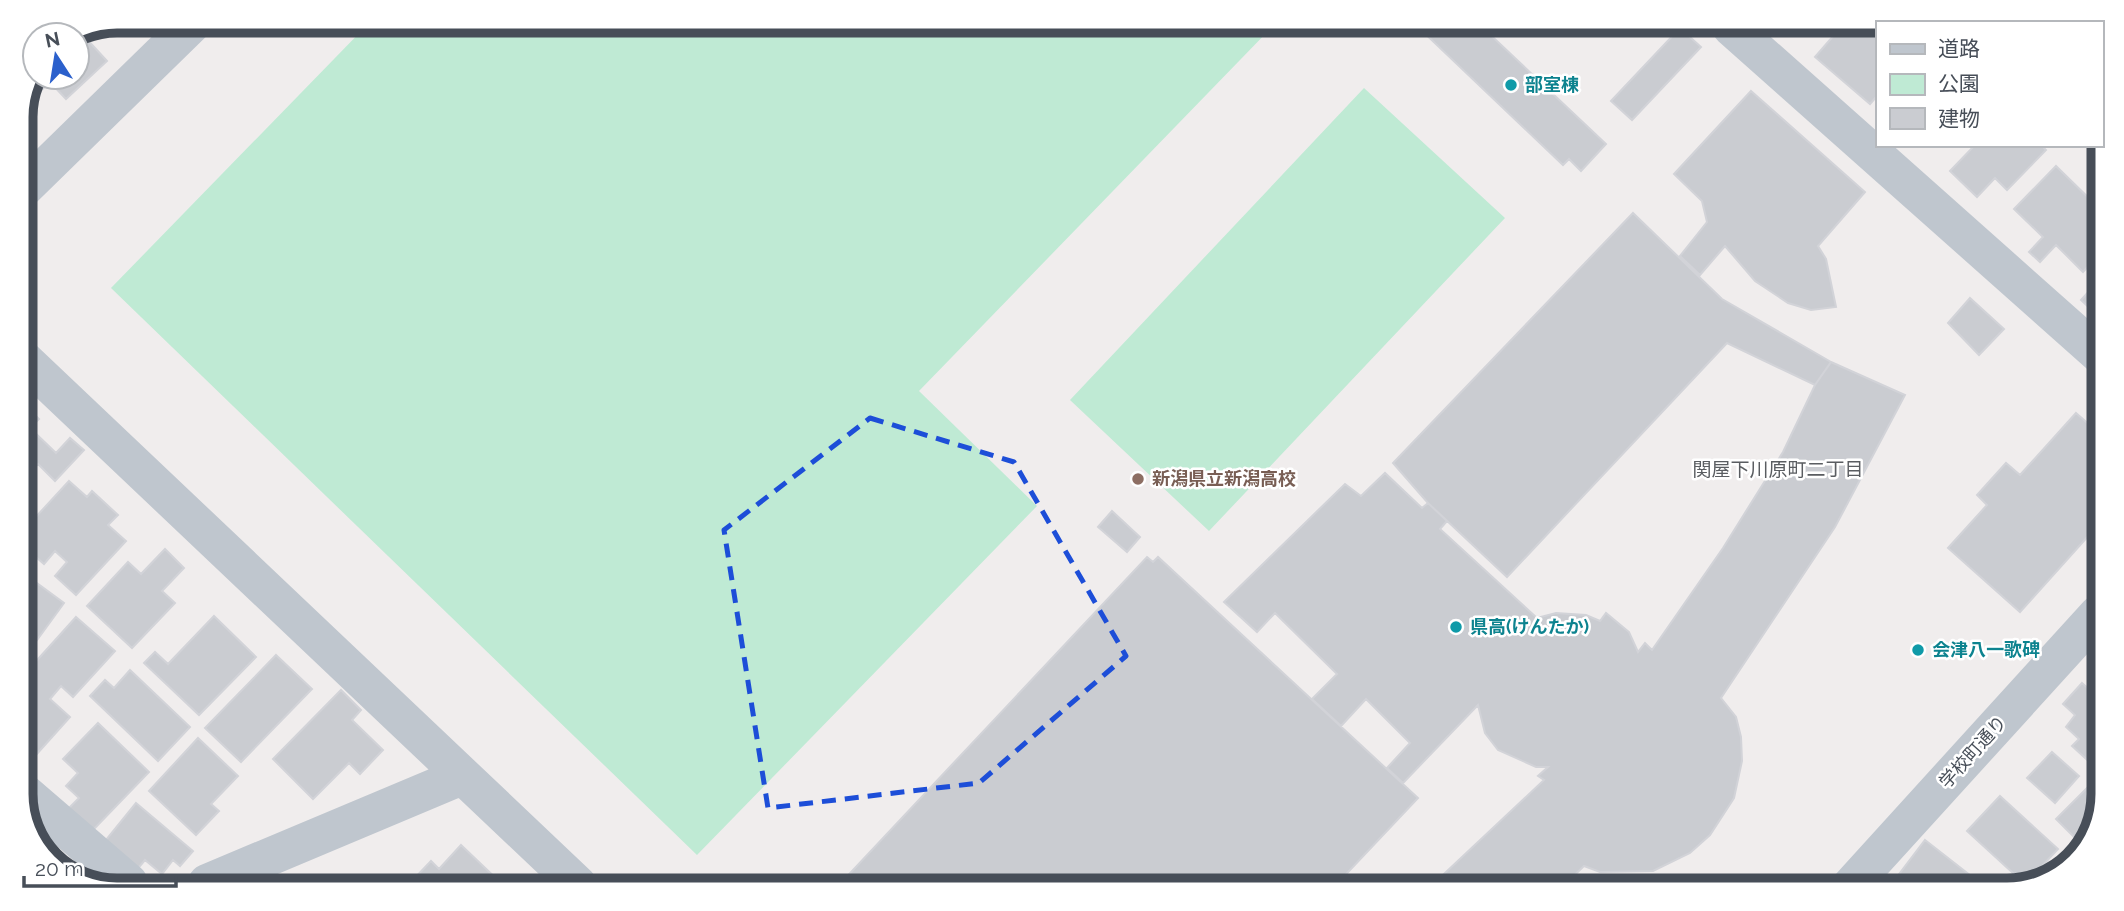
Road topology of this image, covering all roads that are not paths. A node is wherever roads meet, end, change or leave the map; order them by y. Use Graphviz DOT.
graph roads {
  1 [pos="183,33"];
  2 [pos="1738,33"];
  3 [pos="33,179"];
  4 [pos="2091,347"];
  5 [pos="33,368"];
  6 [pos="2091,622"];
  7 [pos="462,776"];
  8 [pos="33,801"];
  9 [pos="123,878"];
  10 [pos="219,878"];
  11 [pos="571,878"];
  12 [pos="1858,878"];
  1 -- 3 [label="street"];
  2 -- 4 [label="street"];
  5 -- 7 [label="street"];
  6 -- 12 [label="street, 学校町通り"];
  7 -- 10 [label="street"];
  7 -- 11 [label="street"];
  8 -- 9 [label="street"];
}
